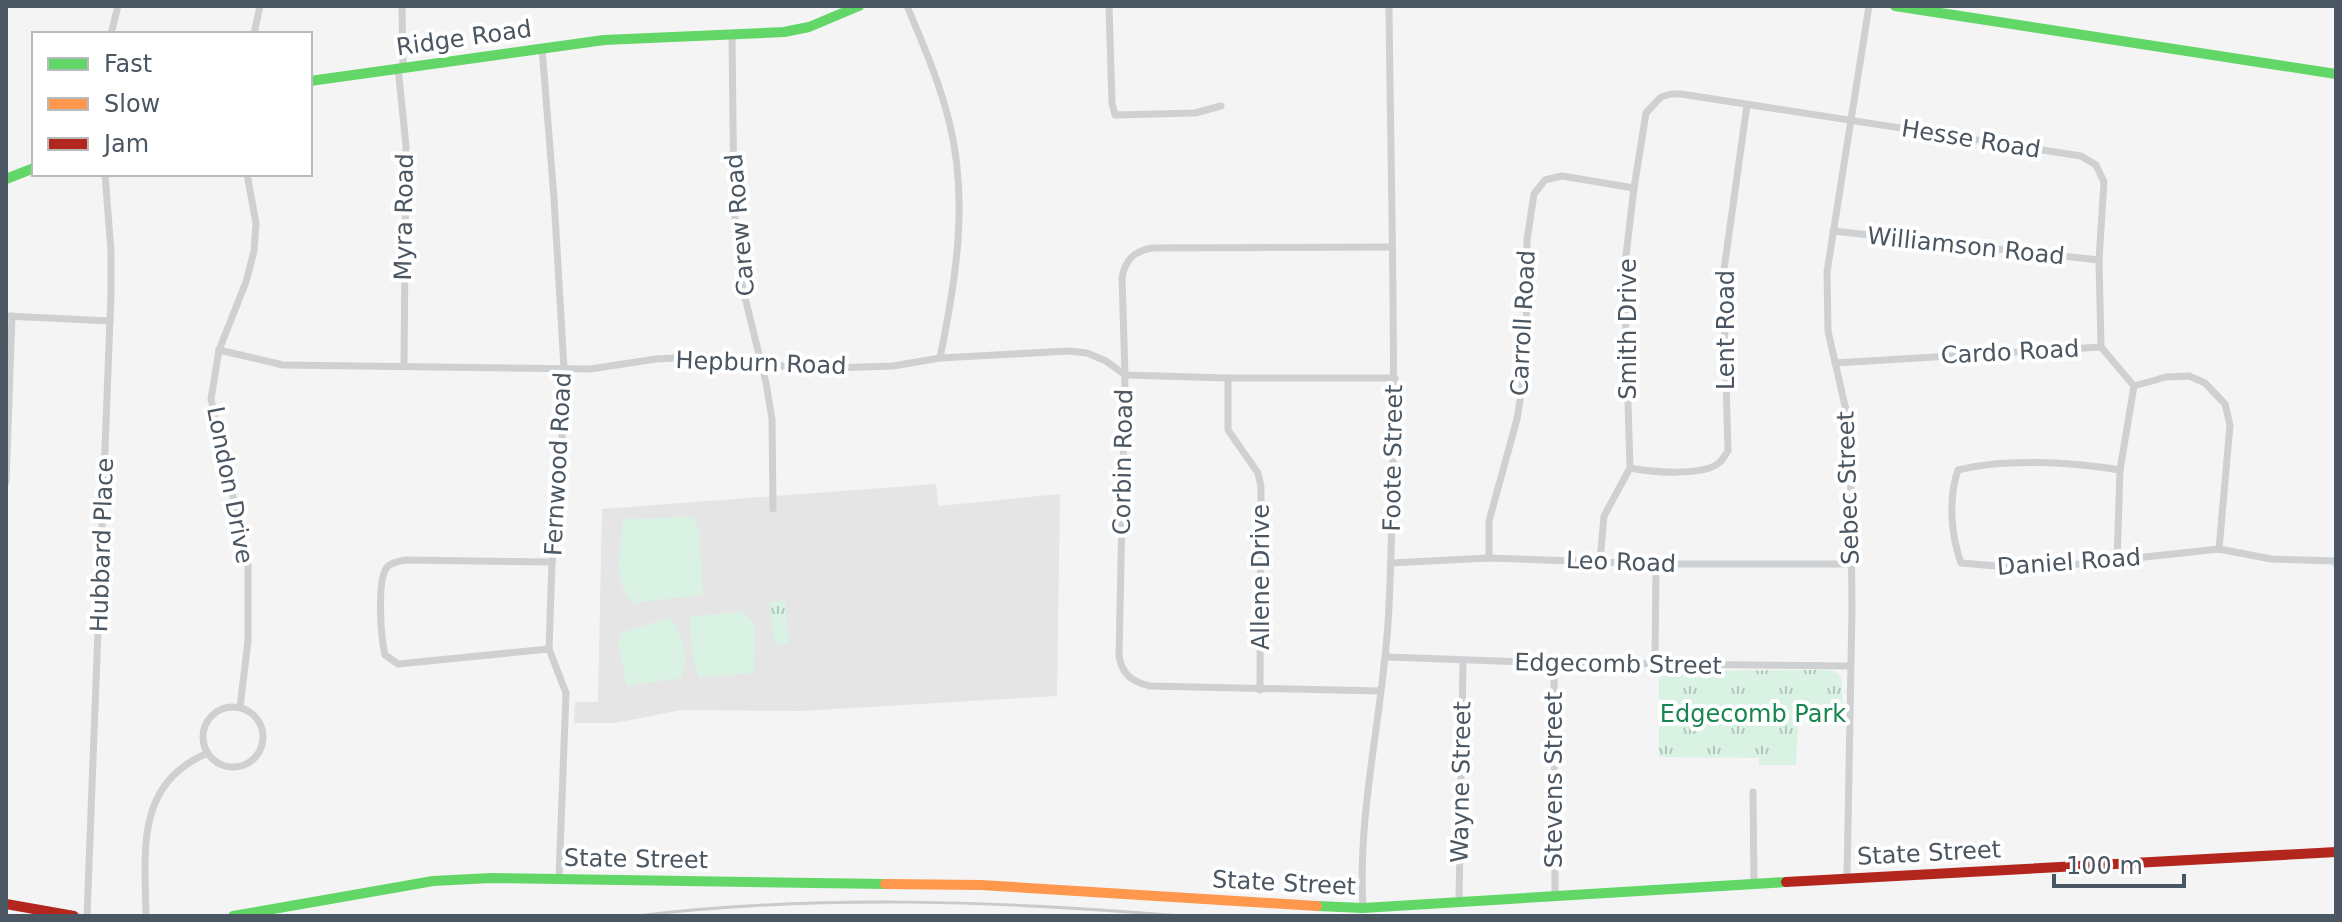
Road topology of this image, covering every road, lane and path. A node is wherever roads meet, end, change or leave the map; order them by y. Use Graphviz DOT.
graph roads {
  1 [pos="118,6"];
  2 [pos="260,6"];
  3 [pos="402,6"];
  4 [pos="859,6"];
  5 [pos="907,6"];
  6 [pos="1109,6"];
  7 [pos="1389,6"];
  8 [pos="1869,6"];
  9 [pos="1895,6"];
  10 [pos="112,32"];
  11 [pos="254,32"];
  12 [pos="732,35"];
  13 [pos="542,48"];
  14 [pos="401,67"];
  15 [pos="2336,74"];
  16 [pos="312,81"];
  17 [pos="1661,97"];
  18 [pos="1747,105"];
  19 [pos="1221,106"];
  20 [pos="1850,120"];
  21 [pos="32,169"];
  22 [pos="105,176"];
  23 [pos="247,176"];
  24 [pos="6,179"];
  25 [pos="1634,188"];
  26 [pos="1833,231"];
  27 [pos="1392,247"];
  28 [pos="2099,260"];
  29 [pos="9,316"];
  30 [pos="110,321"];
  31 [pos="2101,347"];
  32 [pos="219,350"];
  33 [pos="940,358"];
  34 [pos="761,362"];
  35 [pos="1835,363"];
  36 [pos="404,366"];
  37 [pos="564,368"];
  38 [pos="1125,375"];
  39 [pos="1228,378"];
  40 [pos="1395,378"];
  41 [pos="2134,386"];
  42 [pos="7,427"];
  43 [pos="1630,468"];
  44 [pos="2120,470"];
  45 [pos="6,482"];
  46 [pos="773,509"];
  47 [pos="2219,549"];
  48 [pos="1489,558"];
  49 [pos="1600,561"];
  50 [pos="2117,561"];
  51 [pos="552,562"];
  52 [pos="1391,563"];
  53 [pos="1656,564"];
  54 [pos="1850,564"];
  55 [pos="2336,564"];
  56 [pos="549,649"];
  57 [pos="1387,657"];
  58 [pos="1463,662"];
  59 [pos="1554,663"];
  60 [pos="1655,664"];
  61 [pos="1850,666"];
  62 [pos="1260,690"];
  63 [pos="1380,691"];
  64 [pos="240,707"];
  65 [pos="208,753"];
  66 [pos="1753,792"];
  67 [pos="2336,852"];
  68 [pos="559,878"];
  69 [pos="1847,878"];
  70 [pos="1754,884"];
  71 [pos="1555,896"];
  72 [pos="1459,902"];
  73 [pos="6,904"];
  74 [pos="1363,908"];
  75 [pos="74,916"];
  76 [pos="87,916"];
  77 [pos="146,916"];
  78 [pos="233,916"];
  1 -- 10 [label="street"];
  2 -- 11 [label="street"];
  3 -- 14 [label="street, Myra Road"];
  4 -- 12 [label="main road, Ridge Road"];
  5 -- 33 [label="street"];
  6 -- 19 [label="street"];
  7 -- 27 [label="street, Foote Street"];
  8 -- 20 [label="street, Sebec Street"];
  9 -- 15 [label="main road"];
  12 -- 13 [label="main road, Ridge Road"];
  12 -- 34 [label="street, Carew Road"];
  13 -- 14 [label="main road, Ridge Road"];
  13 -- 37 [label="street, Fernwood Road"];
  14 -- 16 [label="main road, Ridge Road"];
  14 -- 36 [label="street, Myra Road"];
  17 -- 18 [label="street, Hesse Road"];
  17 -- 25 [label="street, Smith Drive"];
  18 -- 20 [label="street, Hesse Road"];
  18 -- 43 [label="street, Lent Road"];
  20 -- 26 [label="street, Sebec Street"];
  20 -- 28 [label="street, Hesse Road"];
  21 -- 24 [label="main road"];
  22 -- 30 [label="street, Hubbard Place"];
  23 -- 32 [label="street, London Drive"];
  25 -- 43 [label="street, Smith Drive"];
  25 -- 48 [label="street, Carroll Road"];
  26 -- 28 [label="street, Williamson Road"];
  26 -- 35 [label="street, Sebec Street"];
  27 -- 38 [label="street, Corbin Road"];
  27 -- 40 [label="street, Foote Street"];
  28 -- 31 [label="street, Hesse Road"];
  29 -- 30 [label="street"];
  29 -- 42 [label="street"];
  30 -- 76 [label="street, Hubbard Place"];
  31 -- 35 [label="street, Cardo Road"];
  31 -- 41 [label="street, Cardo Road"];
  32 -- 36 [label="street, Hepburn Road"];
  32 -- 64 [label="street, London Drive"];
  33 -- 34 [label="street, Hepburn Road"];
  33 -- 38 [label="street, Hepburn Road"];
  34 -- 37 [label="street, Hepburn Road"];
  34 -- 46 [label="street, Carew Road"];
  35 -- 54 [label="street, Sebec Street"];
  36 -- 37 [label="street, Hepburn Road"];
  37 -- 51 [label="street, Fernwood Road"];
  38 -- 39 [label="street, Hepburn Road"];
  38 -- 62 [label="street, Corbin Road"];
  39 -- 40 [label="street, Hepburn Road"];
  39 -- 62 [label="street, Allene Drive"];
  40 -- 52 [label="street, Foote Street"];
  41 -- 44 [label="street"];
  41 -- 47 [label="street"];
  42 -- 45 [label="street"];
  43 -- 49 [label="street"];
  44 -- 50 [label="street"];
  44 -- 50 [label="street, Daniel Road"];
  47 -- 50 [label="street, Daniel Road"];
  47 -- 55 [label="street, Daniel Road"];
  48 -- 49 [label="street, Leo Road"];
  48 -- 52 [label="street, Leo Road"];
  49 -- 53 [label="street, Leo Road"];
  51 -- 56 [label="street, Fernwood Road"];
  51 -- 56 [label="street"];
  52 -- 57 [label="street, Foote Street"];
  53 -- 54 [label="street, Leo Road"];
  53 -- 60 [label="street"];
  54 -- 61 [label="street, Sebec Street"];
  56 -- 68 [label="street, Fernwood Road"];
  57 -- 58 [label="street, Edgecomb Street"];
  57 -- 63 [label="street, Foote Street"];
  58 -- 59 [label="street, Edgecomb Street"];
  58 -- 72 [label="street, Wayne Street"];
  59 -- 60 [label="street, Edgecomb Street"];
  59 -- 71 [label="street, Stevens Street"];
  60 -- 61 [label="street, Edgecomb Street"];
  61 -- 69 [label="street, Sebec Street"];
  62 -- 63 [label="street, Corbin Road"];
  63 -- 74 [label="street, Foote Street"];
  64 -- 65 [label="street"];
  64 -- 65 [label="street"];
  65 -- 77 [label="street"];
  66 -- 70 [label="street"];
  67 -- 69 [label="main road, State Street"];
  68 -- 74 [label="main road, State Street"];
  68 -- 78 [label="main road, State Street"];
  69 -- 70 [label="main road, State Street"];
  70 -- 71 [label="main road, State Street"];
  71 -- 72 [label="main road, State Street"];
  72 -- 74 [label="main road, State Street"];
  73 -- 75 [label="main road"];
}
